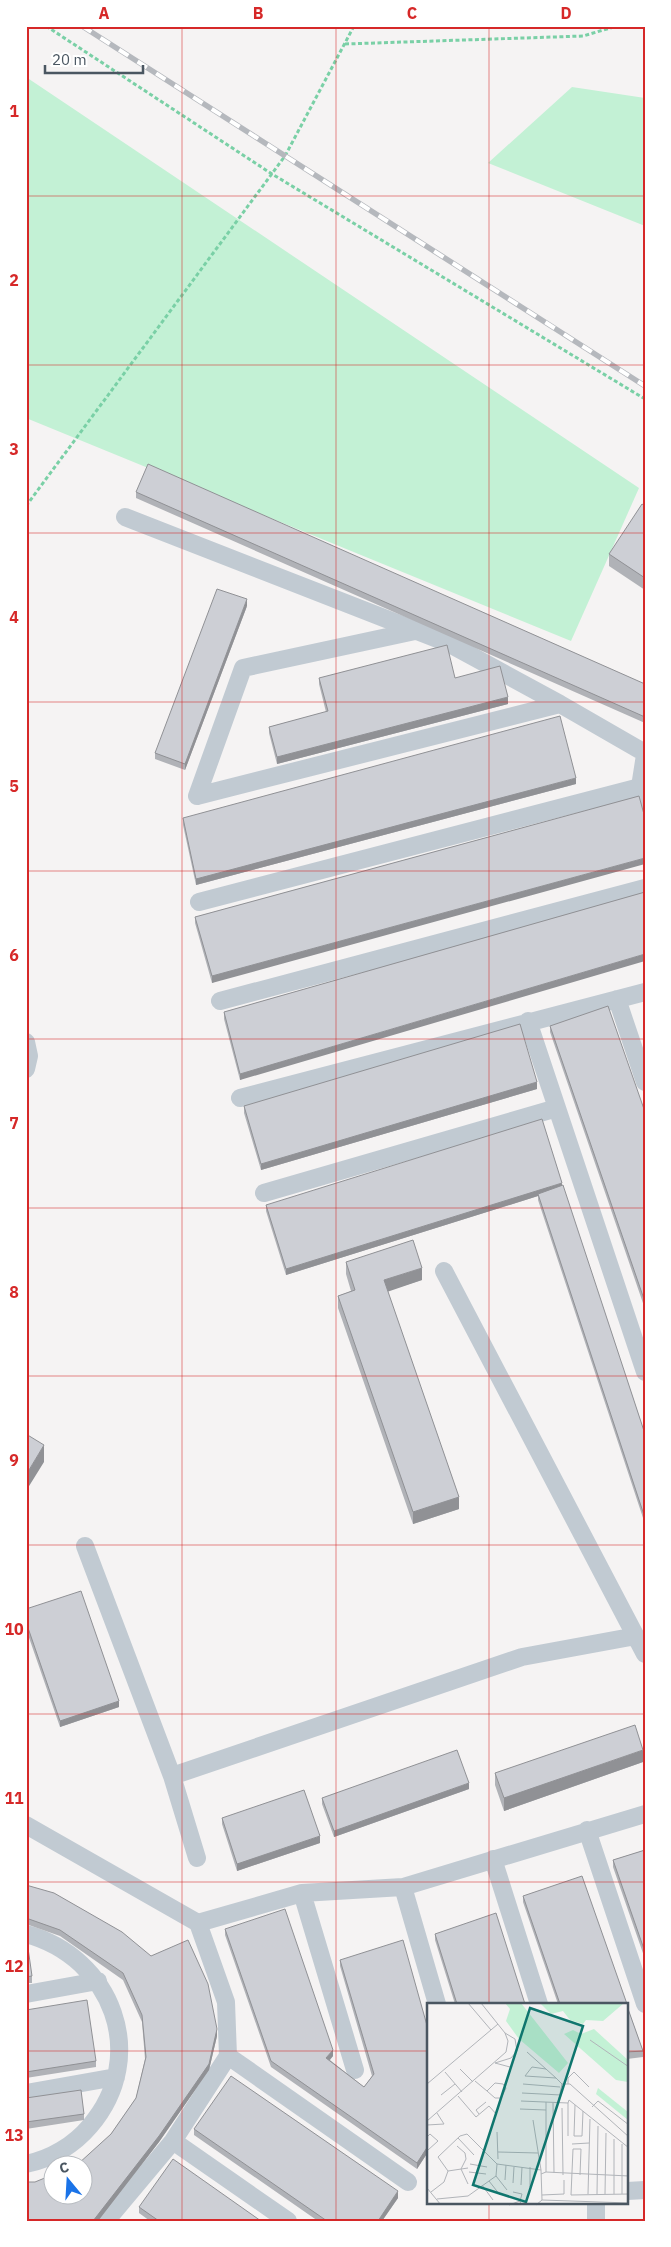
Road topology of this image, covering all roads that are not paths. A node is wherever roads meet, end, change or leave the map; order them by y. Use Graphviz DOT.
graph roads {
  1 [pos="125,517"];
  2 [pos="415,630"];
  3 [pos="560,704"];
  4 [pos="645,754"];
  5 [pos="642,794"];
  6 [pos="645,888"];
  7 [pos="199,902"];
  8 [pos="645,992"];
  9 [pos="617,999"];
  10 [pos="220,1001"];
  11 [pos="528,1021"];
  12 [pos="26,1042"];
  13 [pos="26,1069"];
  14 [pos="645,1082"];
  15 [pos="240,1098"];
  16 [pos="557,1108"];
  17 [pos="264,1193"];
  18 [pos="444,1271"];
  19 [pos="645,1372"];
  20 [pos="85,1546"];
  21 [pos="636,1636"];
  22 [pos="645,1654"];
  23 [pos="172,1776"];
  24 [pos="645,1814"];
  25 [pos="26,1825"];
  26 [pos="587,1830"];
  27 [pos="197,1858"];
  28 [pos="493,1859"];
  29 [pos="403,1887"];
  30 [pos="302,1893"];
  31 [pos="198,1923"];
  32 [pos="26,1934"];
  33 [pos="98,1981"];
  34 [pos="26,1994"];
  35 [pos="438,2003"];
  36 [pos="539,2003"];
  37 [pos="645,2004"];
  38 [pos="228,2056"];
  39 [pos="355,2070"];
  40 [pos="116,2077"];
  41 [pos="26,2092"];
  42 [pos="174,2141"];
  43 [pos="26,2164"];
  44 [pos="408,2182"];
  45 [pos="645,2190"];
  46 [pos="628,2192"];
  47 [pos="596,2204"];
  48 [pos="111,2219"];
  49 [pos="288,2221"];
  50 [pos="596,2221"];
  1 -- 2 [label="lane"];
  2 -- 3 [label="lane"];
  2 -- 3 [label="lane"];
  3 -- 4 [label="lane"];
  4 -- 5 [label="lane"];
  5 -- 7 [label="lane"];
  6 -- 10 [label="lane"];
  8 -- 9 [label="lane"];
  9 -- 11 [label="lane"];
  9 -- 14 [label="lane"];
  11 -- 15 [label="lane"];
  11 -- 16 [label="lane"];
  12 -- 13 [label="lane"];
  16 -- 17 [label="lane"];
  16 -- 19 [label="lane"];
  18 -- 21 [label="lane"];
  20 -- 23 [label="lane"];
  21 -- 22 [label="lane"];
  21 -- 23 [label="lane"];
  23 -- 27 [label="lane"];
  24 -- 26 [label="lane"];
  25 -- 31 [label="lane"];
  26 -- 28 [label="lane"];
  26 -- 37 [label="lane"];
  28 -- 29 [label="lane"];
  28 -- 36 [label="lane"];
  29 -- 30 [label="lane"];
  29 -- 35 [label="lane"];
  30 -- 31 [label="lane"];
  30 -- 39 [label="lane"];
  31 -- 38 [label="lane"];
  32 -- 33 [label="lane"];
  33 -- 34 [label="lane"];
  33 -- 40 [label="lane"];
  38 -- 42 [label="lane"];
  38 -- 44 [label="lane"];
  40 -- 41 [label="lane"];
  40 -- 43 [label="lane"];
  42 -- 48 [label="lane"];
  42 -- 49 [label="lane"];
  45 -- 46 [label="lane"];
  47 -- 50 [label="lane"];
}
